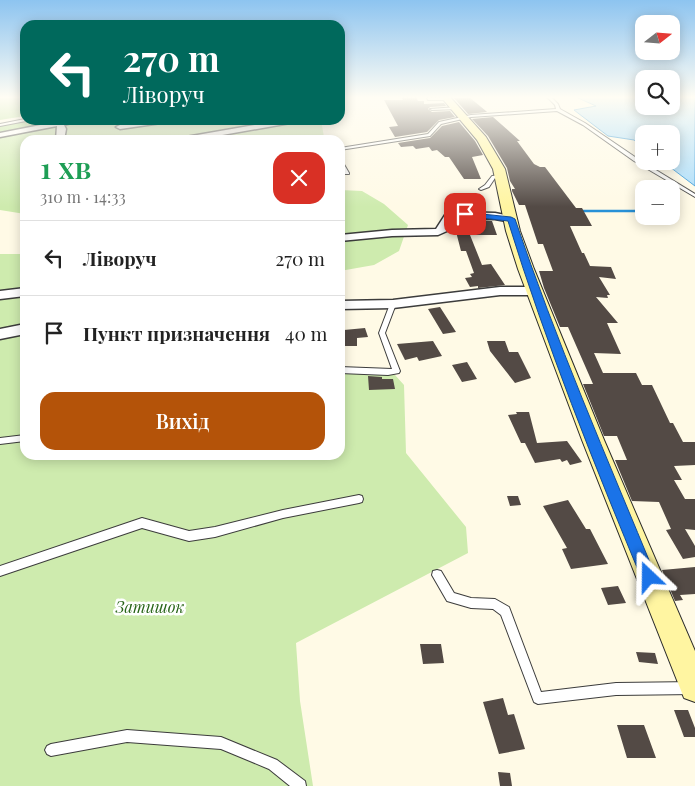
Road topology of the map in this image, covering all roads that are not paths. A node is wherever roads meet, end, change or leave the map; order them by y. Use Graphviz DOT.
graph roads {
  1 [pos="15,134"];
  2 [pos="430,134"];
  3 [pos="475,134"];
  4 [pos="598,134"];
  5 [pos="0,137"];
  6 [pos="345,148"];
  7 [pos="501,176"];
  8 [pos="481,189"];
  9 [pos="695,196"];
  10 [pos="511,219"];
  11 [pos="345,238"];
  12 [pos="534,291"];
  13 [pos="20,293"];
  14 [pos="0,295"];
  15 [pos="392,304"];
  16 [pos="345,305"];
  17 [pos="20,330"];
  18 [pos="0,334"];
  19 [pos="345,370"];
  20 [pos="20,439"];
  21 [pos="0,441"];
  22 [pos="360,499"];
  23 [pos="0,571"];
  24 [pos="437,575"];
  25 [pos="695,687"];
  26 [pos="52,750"];
  27 [pos="300,786"];
  1 -- 5 [label="street"];
  2 -- 6 [label="lane"];
  3 -- 7 [label="street"];
  4 -- 9 [label="lane"];
  7 -- 8 [label="lane"];
  7 -- 10 [label="street"];
  10 -- 11 [label="street"];
  10 -- 12 [label="street"];
  12 -- 15 [label="street"];
  12 -- 25 [label="street"];
  13 -- 14 [label="street"];
  15 -- 16 [label="street"];
  15 -- 19 [label="lane"];
  17 -- 18 [label="street"];
  20 -- 21 [label="lane"];
  22 -- 23 [label="lane"];
  24 -- 25 [label="lane"];
  26 -- 27 [label="lane"];
}
